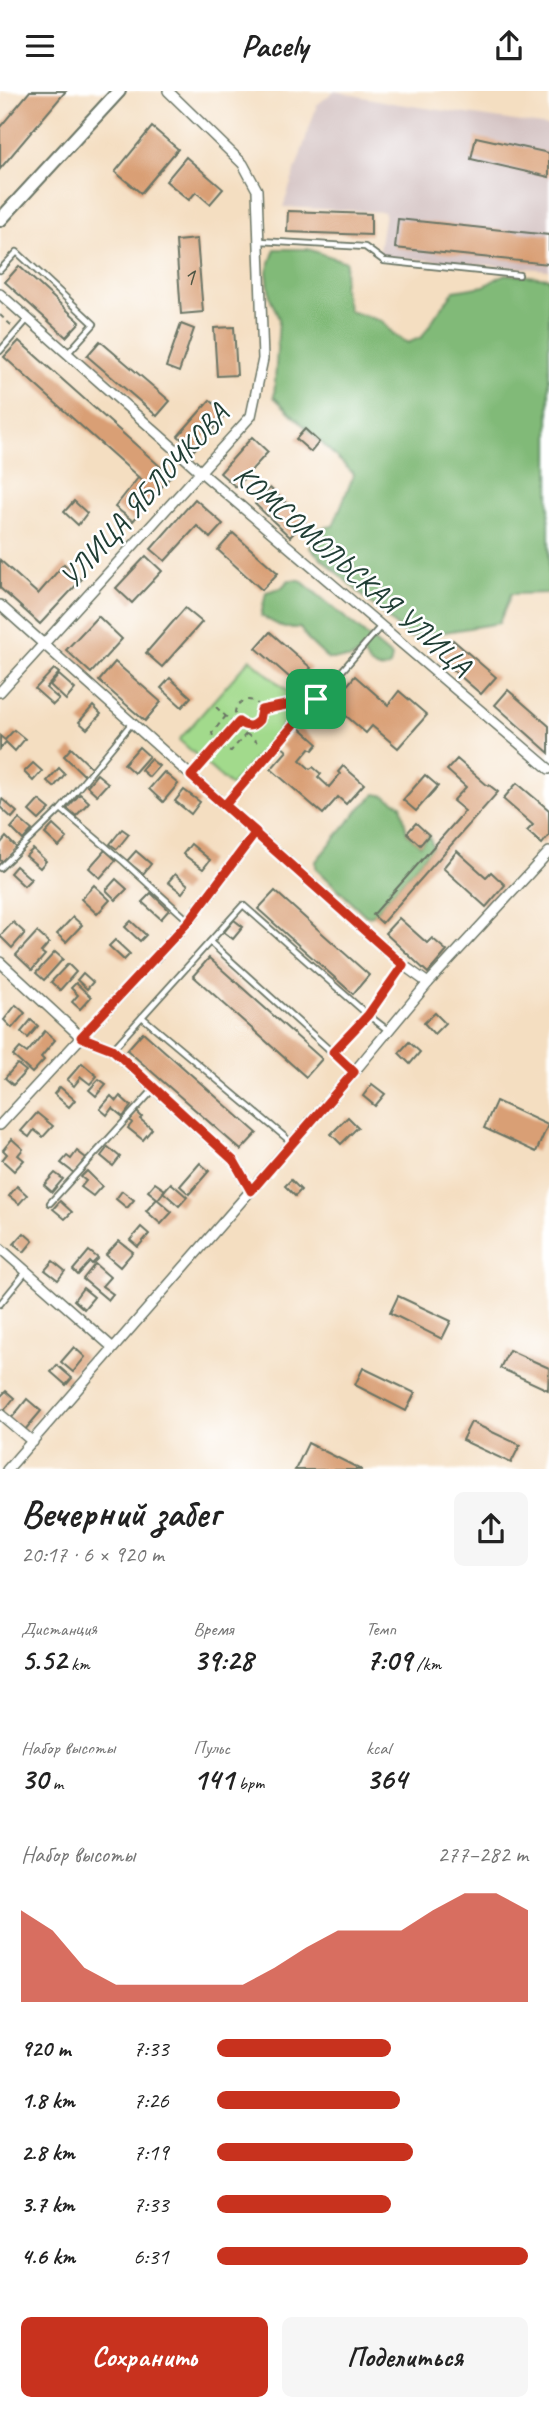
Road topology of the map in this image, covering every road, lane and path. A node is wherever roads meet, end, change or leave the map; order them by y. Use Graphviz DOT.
graph roads {
  1 [pos="119,91"];
  2 [pos="167,91"];
  3 [pos="0,220"];
  4 [pos="259,240"];
  5 [pos="0,270"];
  6 [pos="519,275"];
  7 [pos="0,294"];
  8 [pos="0,315"];
  9 [pos="28,319"];
  10 [pos="18,331"];
  11 [pos="0,351"];
  12 [pos="67,354"];
  13 [pos="202,473"];
  14 [pos="0,605"];
  15 [pos="382,626"];
  16 [pos="43,643"];
  17 [pos="0,692"];
  18 [pos="316,699"];
  19 [pos="216,707"];
  20 [pos="261,710"];
  21 [pos="226,716"];
  22 [pos="239,722"];
  23 [pos="131,724"];
  24 [pos="236,726"];
  25 [pos="246,734"];
  26 [pos="257,742"];
  27 [pos="216,748"];
  28 [pos="549,769"];
  29 [pos="191,776"];
  30 [pos="225,805"];
  31 [pos="61,809"];
  32 [pos="256,832"];
  33 [pos="549,852"];
  34 [pos="0,868"];
  35 [pos="189,921"];
  36 [pos="210,942"];
  37 [pos="0,962"];
  38 [pos="403,965"];
  39 [pos="428,983"];
  40 [pos="368,1015"];
  41 [pos="142,1017"];
  42 [pos="389,1031"];
  43 [pos="81,1037"];
  44 [pos="112,1049"];
  45 [pos="333,1052"];
  46 [pos="354,1072"];
  47 [pos="155,1089"];
  48 [pos="0,1125"];
  49 [pos="292,1143"];
  50 [pos="251,1191"];
  51 [pos="50,1203"];
  52 [pos="0,1248"];
  53 [pos="27,1272"];
  54 [pos="0,1304"];
  55 [pos="112,1347"];
  56 [pos="0,1414"];
  57 [pos="33,1442"];
  58 [pos="7,1469"];
  1 -- 3 [label="street"];
  2 -- 4 [label="street, УЛИЦА ЯБЛОЧКОВА"];
  4 -- 6 [label="lane"];
  4 -- 13 [label="street, УЛИЦА ЯБЛОЧКОВА"];
  5 -- 12 [label="lane"];
  7 -- 9 [label="street, КОМСОМОЛЬСКАЯ УЛИЦА"];
  8 -- 10 [label="path"];
  9 -- 10 [label="lane"];
  9 -- 12 [label="street, КОМСОМОЛЬСКАЯ УЛИЦА"];
  10 -- 11 [label="lane"];
  12 -- 13 [label="street, КОМСОМОЛЬСКАЯ УЛИЦА"];
  13 -- 15 [label="street, КОМСОМОЛЬСКАЯ УЛИЦА"];
  13 -- 16 [label="street, УЛИЦА ЯБЛОЧКОВА"];
  14 -- 16 [label="street"];
  15 -- 18 [label="lane"];
  15 -- 28 [label="street, КОМСОМОЛЬСКАЯ УЛИЦА"];
  16 -- 17 [label="street, УЛИЦА ЯБЛОЧКОВА"];
  16 -- 23 [label="street"];
  18 -- 20 [label="path"];
  18 -- 30 [label="lane"];
  19 -- 21 [label="path"];
  20 -- 22 [label="path"];
  20 -- 22 [label="path"];
  21 -- 24 [label="path"];
  21 -- 27 [label="path"];
  22 -- 24 [label="path"];
  23 -- 29 [label="street"];
  23 -- 31 [label="lane"];
  24 -- 25 [label="path"];
  24 -- 27 [label="path"];
  25 -- 26 [label="path"];
  25 -- 27 [label="path"];
  27 -- 29 [label="path"];
  29 -- 30 [label="street"];
  30 -- 32 [label="street"];
  31 -- 34 [label="lane"];
  31 -- 35 [label="lane"];
  32 -- 35 [label="street"];
  32 -- 38 [label="street"];
  33 -- 39 [label="street"];
  35 -- 43 [label="street"];
  36 -- 40 [label="lane"];
  36 -- 41 [label="lane"];
  36 -- 45 [label="lane"];
  37 -- 43 [label="street"];
  38 -- 39 [label="street"];
  38 -- 40 [label="lane"];
  39 -- 42 [label="street"];
  40 -- 42 [label="lane"];
  40 -- 45 [label="lane"];
  41 -- 44 [label="lane"];
  41 -- 49 [label="lane"];
  42 -- 46 [label="street"];
  43 -- 44 [label="street"];
  43 -- 48 [label="street"];
  44 -- 47 [label="street"];
  45 -- 46 [label="lane"];
  46 -- 49 [label="street"];
  47 -- 50 [label="street"];
  47 -- 51 [label="lane"];
  49 -- 50 [label="street"];
  50 -- 55 [label="street"];
  52 -- 53 [label="street"];
  53 -- 54 [label="lane"];
  53 -- 55 [label="street"];
  55 -- 57 [label="street"];
  56 -- 57 [label="street"];
  57 -- 58 [label="street"];
}
